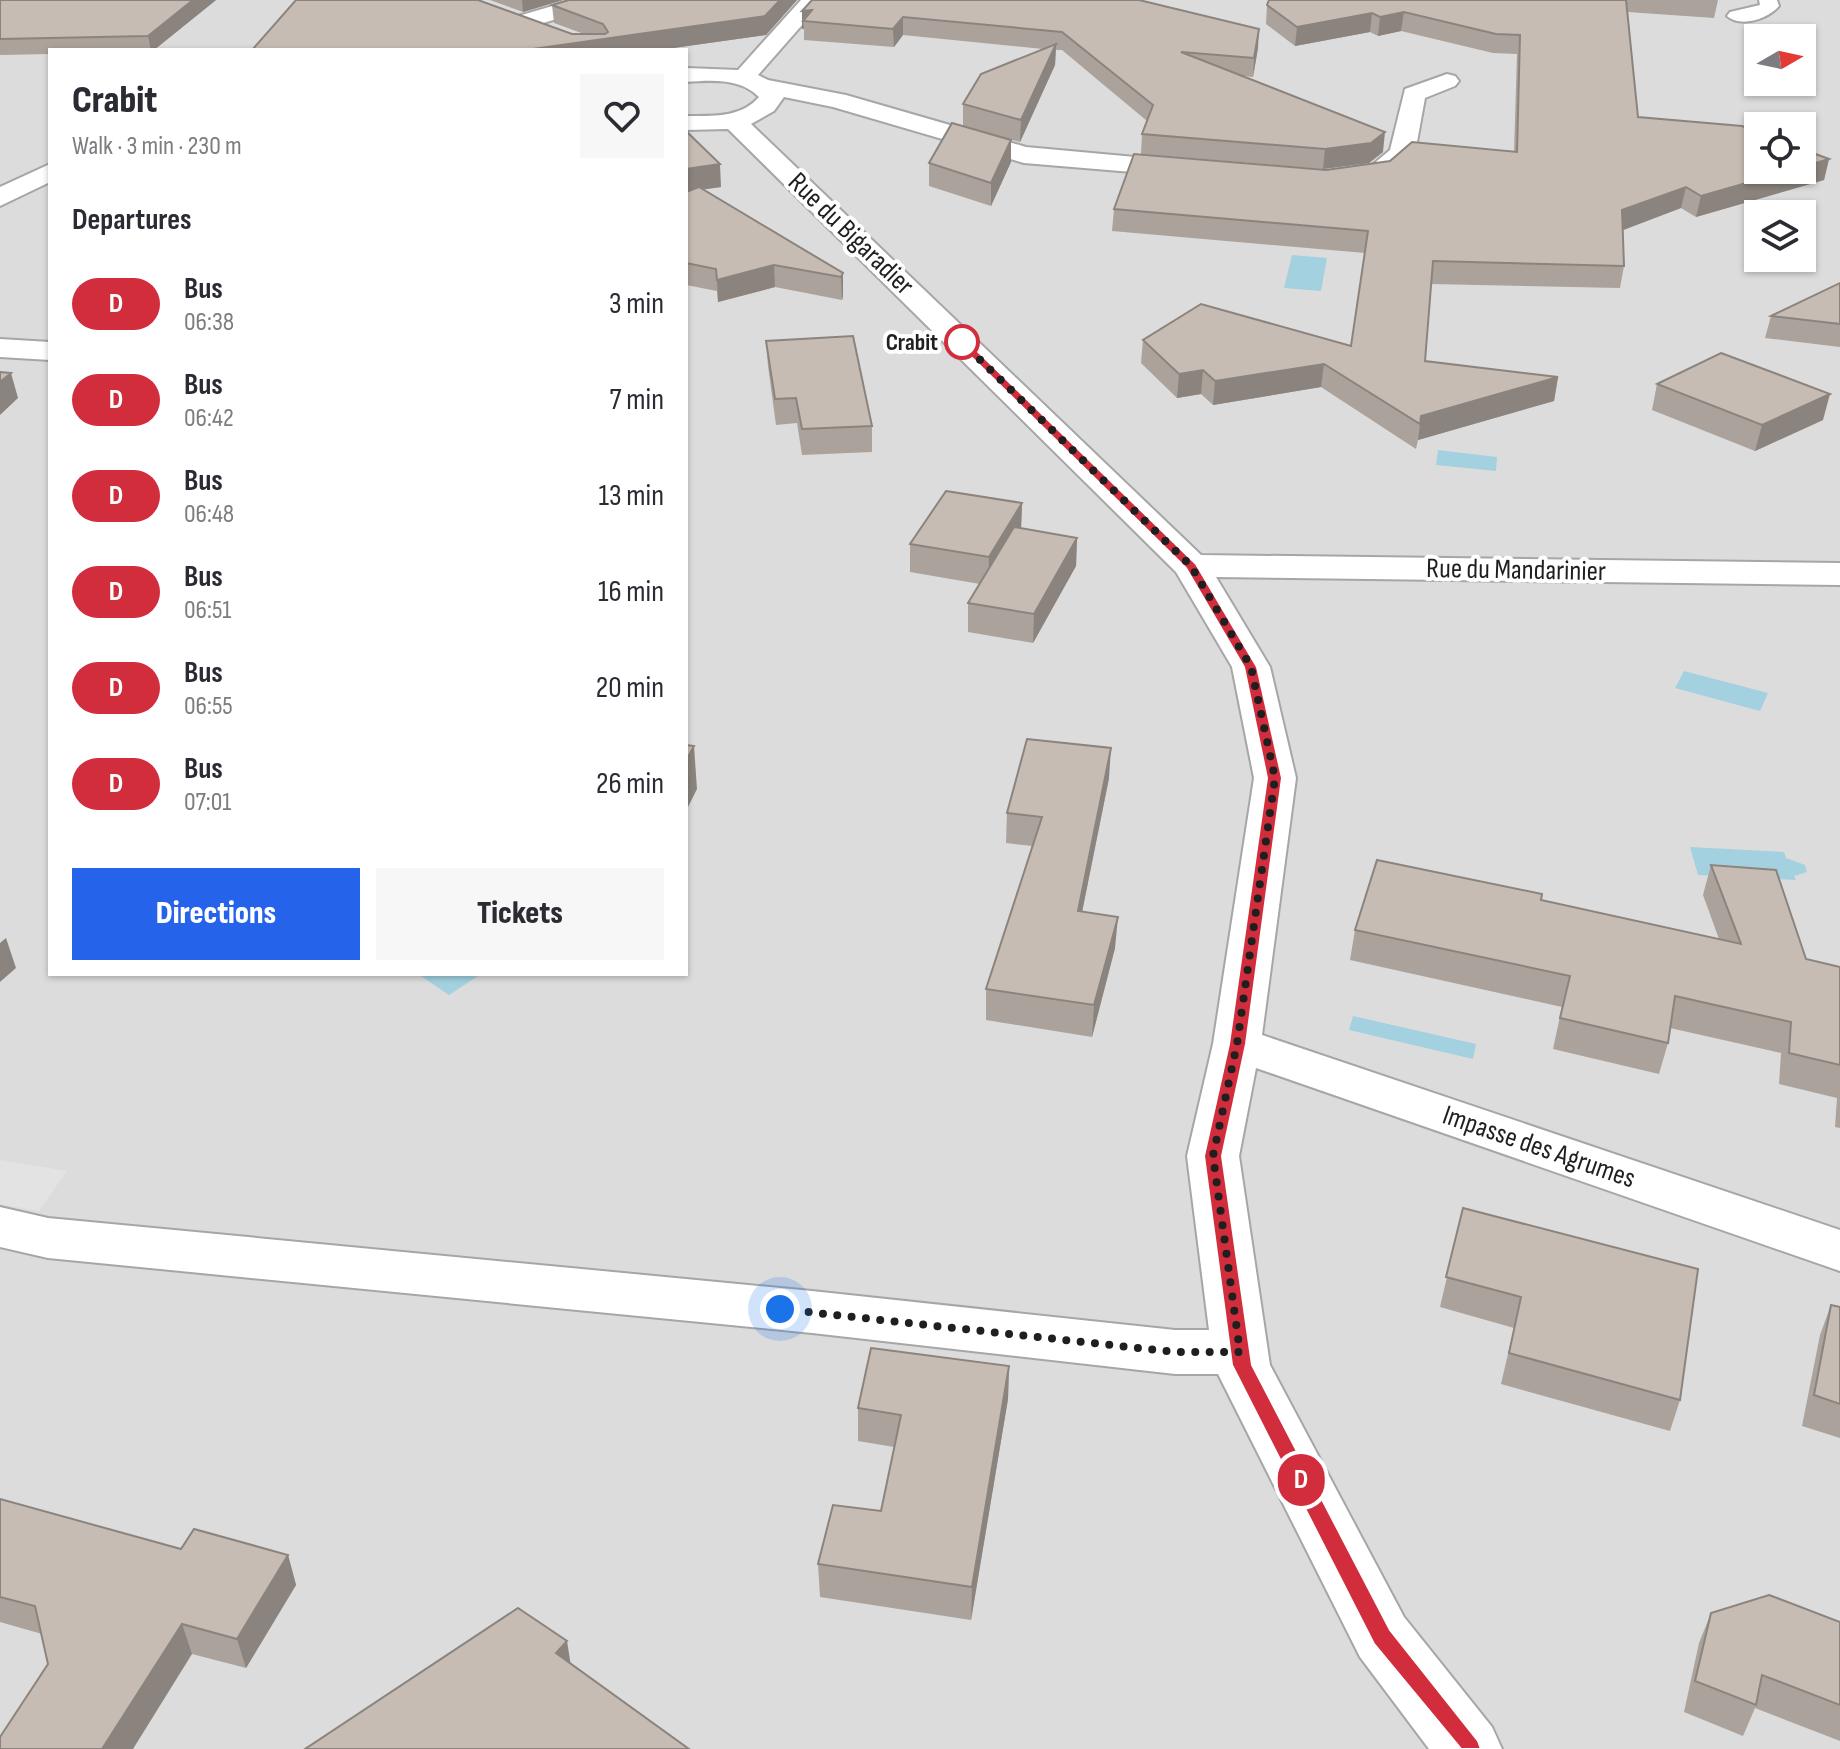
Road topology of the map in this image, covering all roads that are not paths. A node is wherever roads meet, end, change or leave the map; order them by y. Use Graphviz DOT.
graph roads {
  1 [pos="596,0"];
  2 [pos="813,0"];
  3 [pos="1768,0"];
  4 [pos="498,13"];
  5 [pos="1737,16"];
  6 [pos="523,22"];
  7 [pos="552,33"];
  8 [pos="688,76"];
  9 [pos="1447,81"];
  10 [pos="748,100"];
  11 [pos="886,115"];
  12 [pos="790,119"];
  13 [pos="816,119"];
  14 [pos="688,122"];
  15 [pos="1212,171"];
  16 [pos="48,173"];
  17 [pos="1323,180"];
  18 [pos="0,198"];
  19 [pos="0,348"];
  20 [pos="48,351"];
  21 [pos="1191,566"];
  22 [pos="1840,574"];
  23 [pos="1237,1044"];
  24 [pos="0,1227"];
  25 [pos="1840,1251"];
  26 [pos="1240,1352"];
  27 [pos="1469,1749"];
  1 -- 6 [label="street"];
  2 -- 10 [label="street"];
  3 -- 5 [label="lane"];
  4 -- 6 [label="street"];
  6 -- 7 [label="street"];
  8 -- 10 [label="street"];
  9 -- 17 [label="street"];
  10 -- 11 [label="street"];
  10 -- 12 [label="street"];
  10 -- 14 [label="street"];
  10 -- 21 [label="street, Rue du Bigaradier"];
  11 -- 13 [label="street"];
  11 -- 15 [label="street"];
  16 -- 18 [label="street"];
  19 -- 20 [label="street"];
  21 -- 22 [label="street, Rue du Mandarinier"];
  21 -- 23 [label="street, Rue du Bigaradier"];
  23 -- 25 [label="street, Impasse des Agrumes"];
  23 -- 26 [label="street, Rue du Bigaradier"];
  24 -- 26 [label="street"];
  26 -- 27 [label="street, Rue du Bigaradier"];
}
